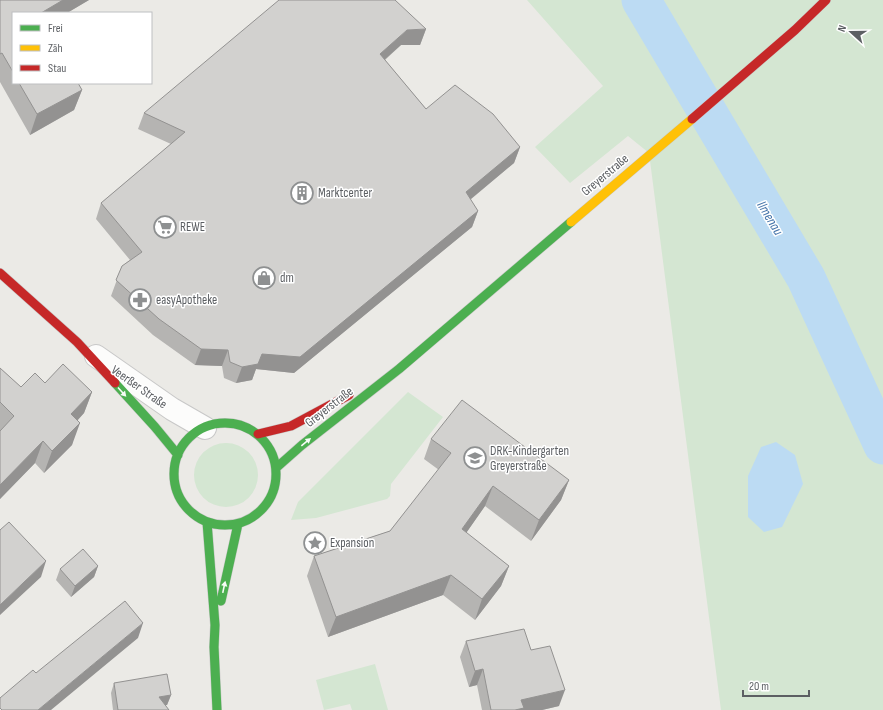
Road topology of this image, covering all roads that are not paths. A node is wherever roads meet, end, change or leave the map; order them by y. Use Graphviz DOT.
graph roads {
  1 [pos="826,0"];
  2 [pos="0,273"];
  3 [pos="77,342"];
  4 [pos="400,369"];
  5 [pos="205,428"];
  6 [pos="258,434"];
  7 [pos="178,455"];
  8 [pos="276,468"];
  9 [pos="207,522"];
  10 [pos="238,524"];
  11 [pos="215,625"];
  12 [pos="218,710"];
  1 -- 4 [label="main road, Greyerstraße"];
  2 -- 3 [label="main road, Veerßer Straße"];
  3 -- 5 [label="street, Veerßer Straße"];
  3 -- 7 [label="main road, Veerßer Straße, one-way"];
  4 -- 6 [label="main road, Greyerstraße"];
  8 -- 4 [label="main road, Greyerstraße, one-way"];
  5 -- 6 [label="main road"];
  5 -- 7 [label="main road"];
  6 -- 8 [label="main road"];
  7 -- 9 [label="main road"];
  8 -- 10 [label="main road"];
  9 -- 10 [label="main road"];
  9 -- 11 [label="main road"];
  11 -- 10 [label="main road, one-way"];
  11 -- 12 [label="main road"];
}
